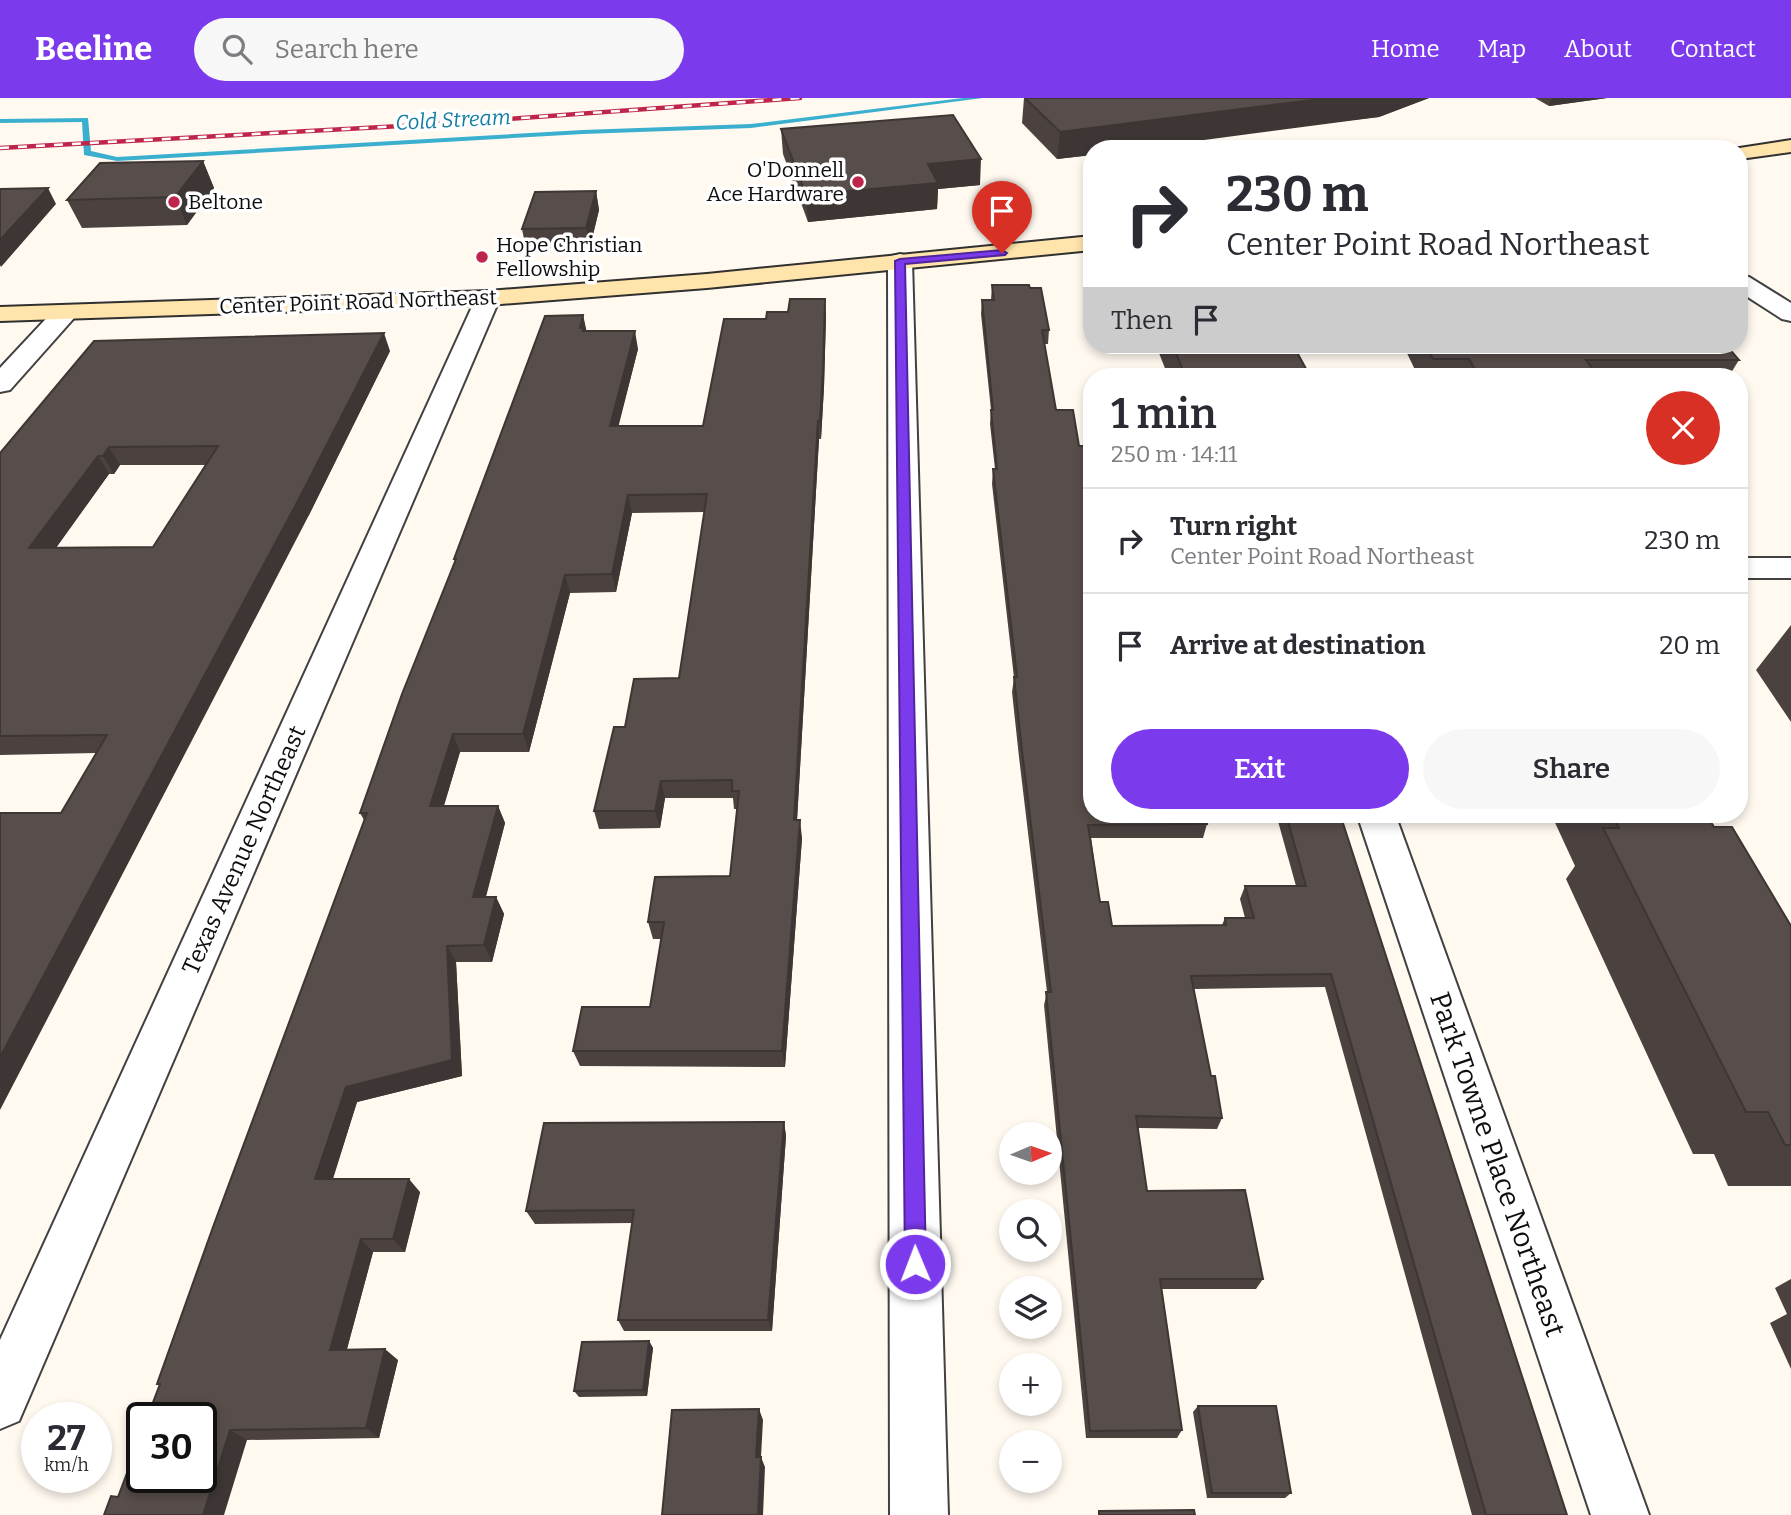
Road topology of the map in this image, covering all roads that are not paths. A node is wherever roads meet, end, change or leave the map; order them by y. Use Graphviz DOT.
graph roads {
  1 [pos="1791,146"];
  2 [pos="1748,152"];
  3 [pos="1083,244"];
  4 [pos="900,261"];
  5 [pos="1748,287"];
  6 [pos="488,298"];
  7 [pos="65,313"];
  8 [pos="0,314"];
  9 [pos="1791,314"];
  10 [pos="0,384"];
  11 [pos="1748,568"];
  12 [pos="1791,568"];
  13 [pos="1380,823"];
  14 [pos="0,1402"];
  15 [pos="919,1515"];
  16 [pos="1619,1515"];
  1 -- 2 [label="main road"];
  3 -- 4 [label="main road, Center Point Road Northeast"];
  4 -- 6 [label="main road, Center Point Road Northeast"];
  4 -- 15 [label="street"];
  5 -- 9 [label="street"];
  6 -- 7 [label="main road, Center Point Road Northeast"];
  6 -- 14 [label="street, Texas Avenue Northeast"];
  7 -- 8 [label="main road, Center Point Road Northeast"];
  7 -- 10 [label="street"];
  11 -- 12 [label="street"];
  13 -- 16 [label="street, Park Towne Place Northeast"];
}
